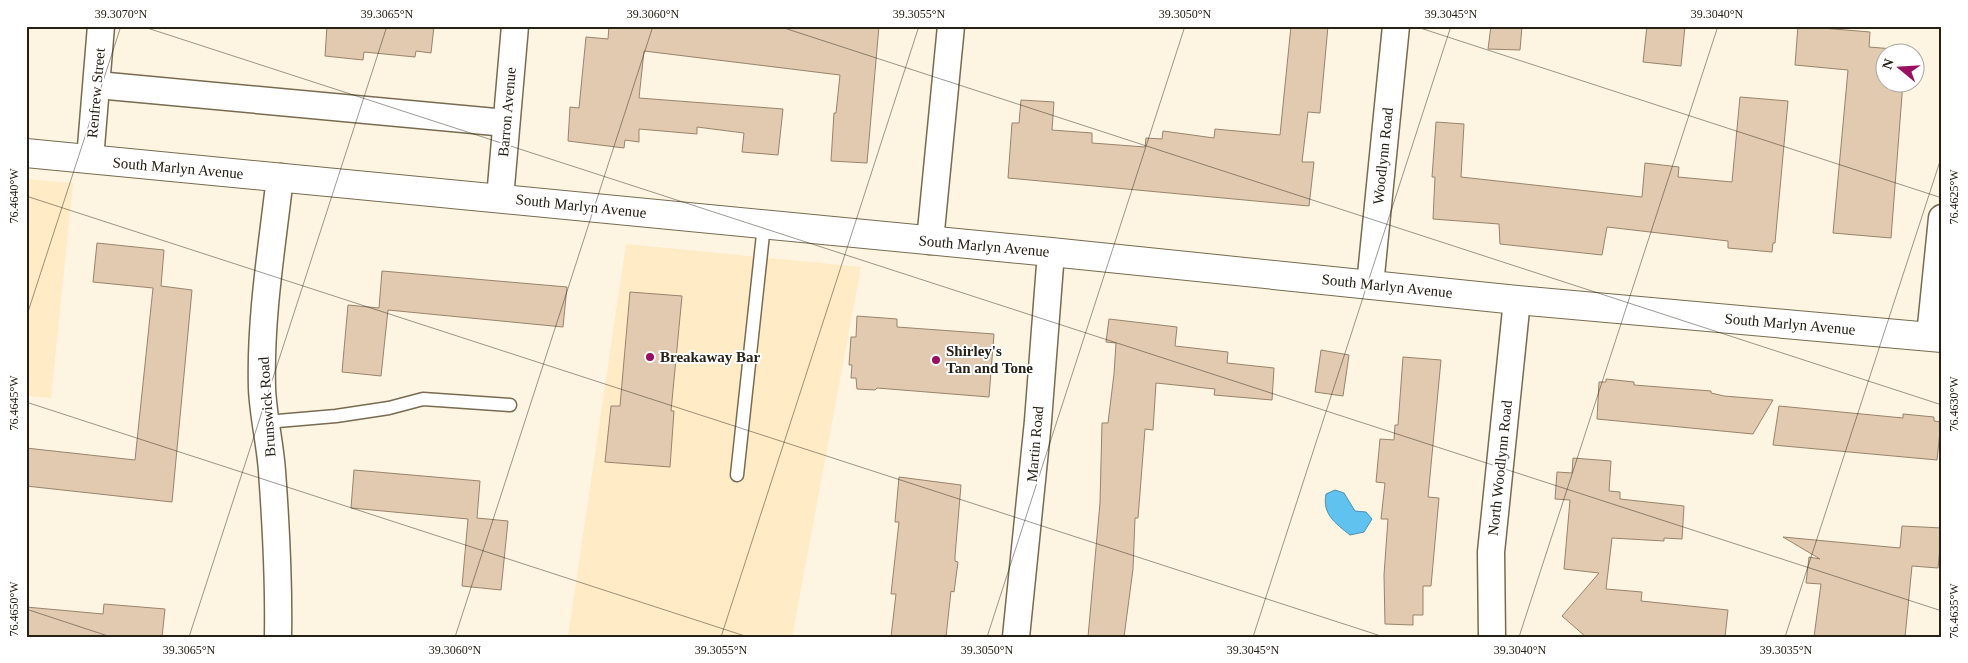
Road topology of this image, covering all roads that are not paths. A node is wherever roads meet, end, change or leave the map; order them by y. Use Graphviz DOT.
graph roads {
  1 [pos="101,26"];
  2 [pos="515,26"];
  3 [pos="951,26"];
  4 [pos="1396,26"];
  5 [pos="98,85"];
  6 [pos="506,123"];
  7 [pos="26,153"];
  8 [pos="90,159"];
  9 [pos="280,177"];
  10 [pos="500,198"];
  11 [pos="1942,218"];
  12 [pos="764,224"];
  13 [pos="930,241"];
  14 [pos="1051,252"];
  15 [pos="1940,255"];
  16 [pos="1370,285"];
  17 [pos="1517,300"];
  18 [pos="1936,337"];
  19 [pos="510,405"];
  20 [pos="266,422"];
  21 [pos="737,475"];
  22 [pos="278,637"];
  23 [pos="1016,637"];
  24 [pos="1492,637"];
  1 -- 5 [label="street, Renfrew Street"];
  2 -- 6 [label="street, Barron Avenue"];
  3 -- 13 [label="street"];
  4 -- 16 [label="street, Woodlynn Road"];
  5 -- 6 [label="street"];
  5 -- 8 [label="street, Renfrew Street"];
  6 -- 10 [label="street, Barron Avenue"];
  7 -- 8 [label="street, South Marlyn Avenue"];
  8 -- 9 [label="street, South Marlyn Avenue"];
  9 -- 10 [label="street, South Marlyn Avenue"];
  9 -- 20 [label="street, Brunswick Road"];
  10 -- 12 [label="street, South Marlyn Avenue"];
  11 -- 15 [label="street"];
  12 -- 13 [label="street, South Marlyn Avenue"];
  12 -- 21 [label="lane"];
  13 -- 14 [label="street, South Marlyn Avenue"];
  14 -- 16 [label="street, South Marlyn Avenue"];
  14 -- 23 [label="street, Martin Road"];
  15 -- 18 [label="street"];
  16 -- 17 [label="street, South Marlyn Avenue"];
  17 -- 18 [label="street, South Marlyn Avenue"];
  17 -- 24 [label="street, North Woodlynn Road"];
  19 -- 20 [label="lane"];
  20 -- 22 [label="street, Brunswick Road"];
}
